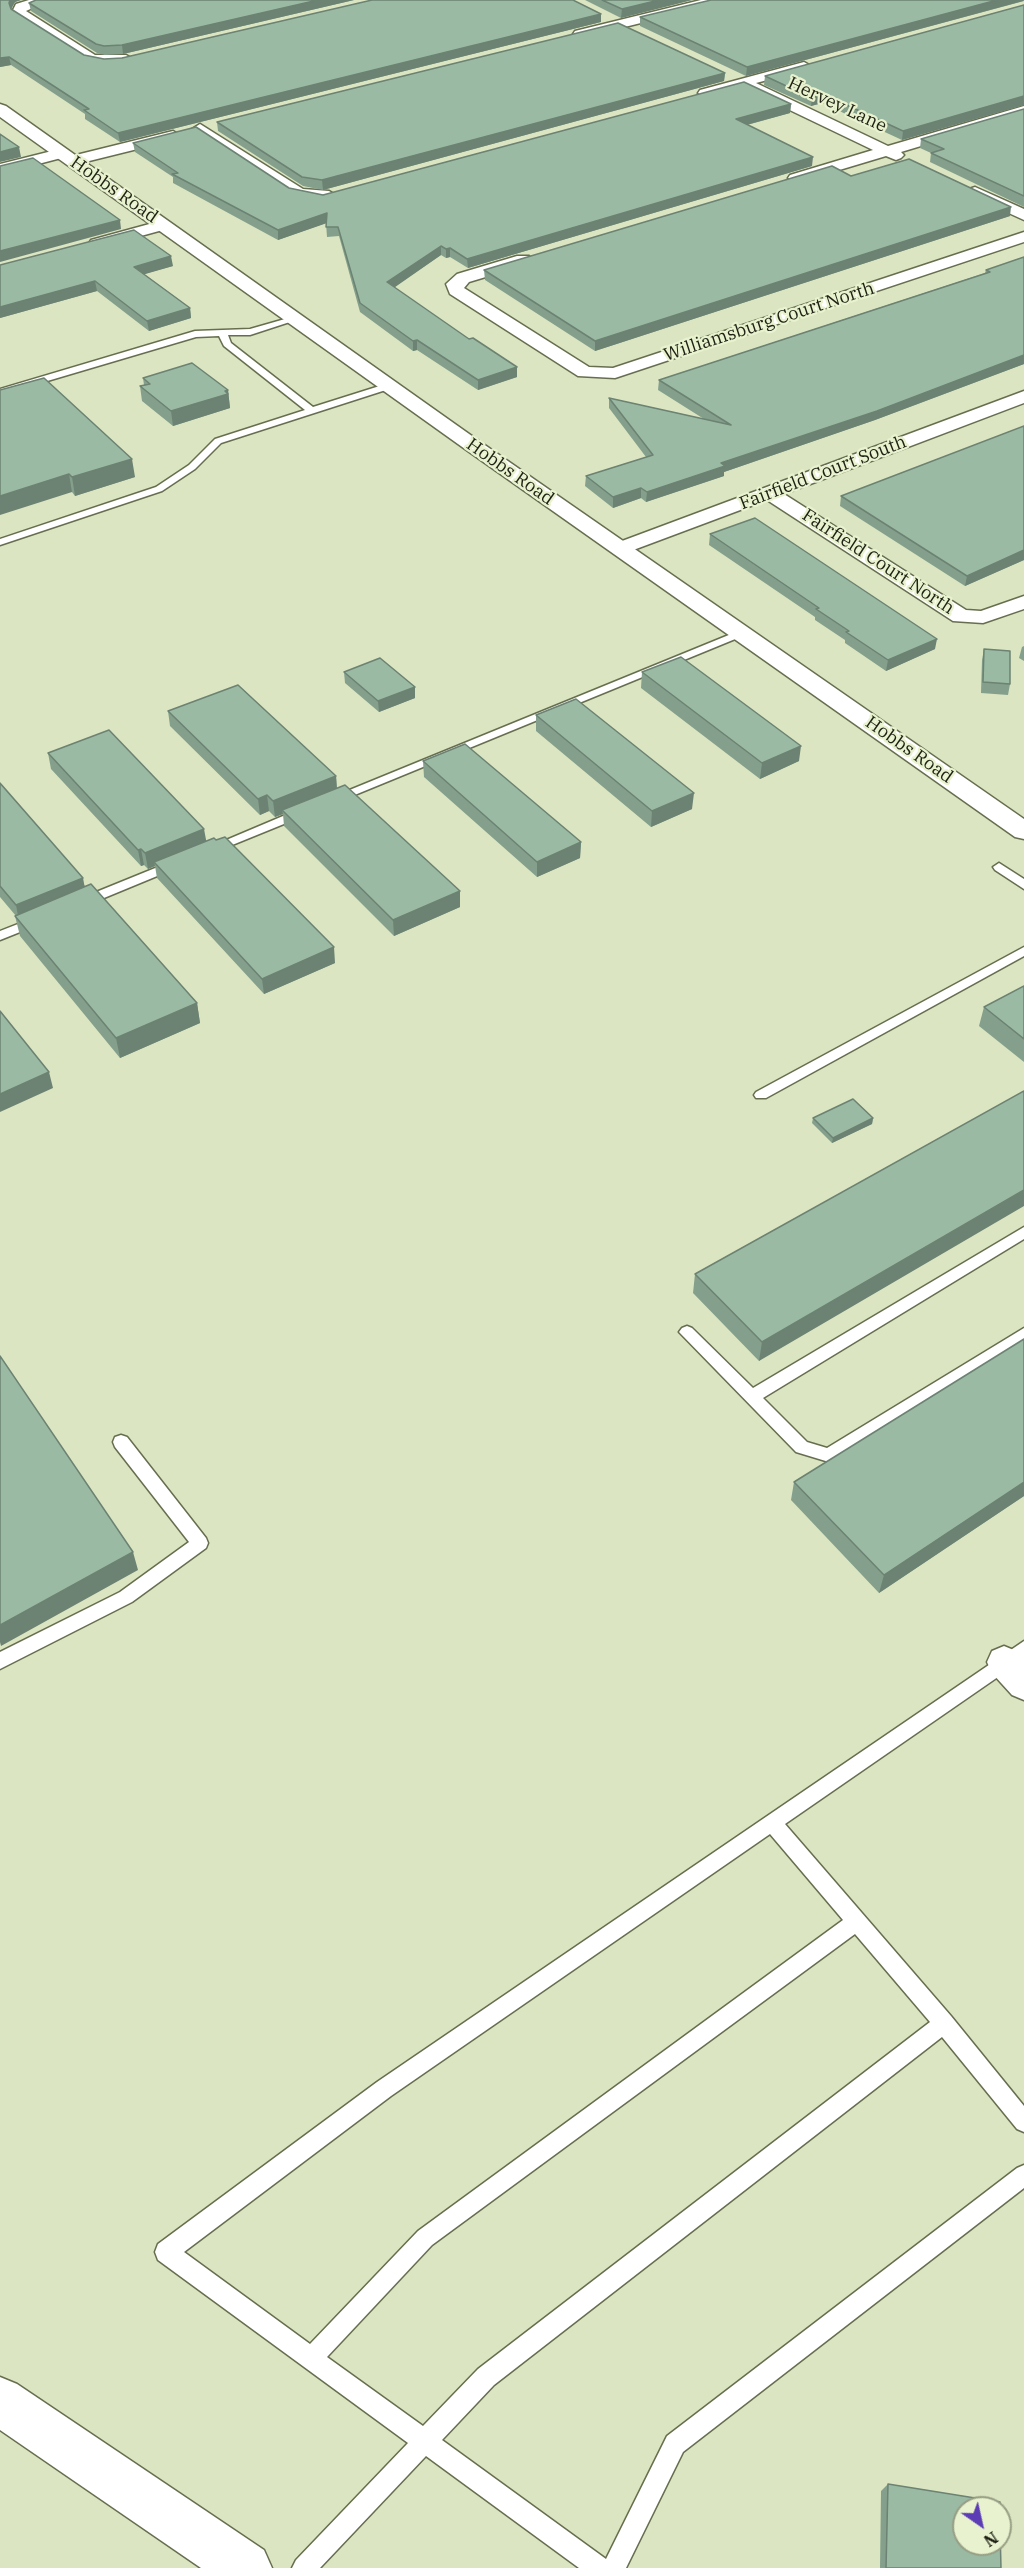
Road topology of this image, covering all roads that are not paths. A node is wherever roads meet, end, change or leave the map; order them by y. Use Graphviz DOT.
graph roads {
  1 [pos="43,0"];
  2 [pos="717,0"];
  3 [pos="600,15"];
  4 [pos="620,24"];
  5 [pos="641,34"];
  6 [pos="565,38"];
  7 [pos="145,54"];
  8 [pos="818,62"];
  9 [pos="723,73"];
  10 [pos="743,82"];
  11 [pos="686,98"];
  12 [pos="0,109"];
  13 [pos="1024,110"];
  14 [pos="223,124"];
  15 [pos="200,129"];
  16 [pos="887,151"];
  17 [pos="67,157"];
  18 [pos="908,160"];
  19 [pos="0,169"];
  20 [pos="784,182"];
  21 [pos="961,185"];
  22 [pos="339,194"];
  23 [pos="1024,215"];
  24 [pos="164,225"];
  25 [pos="1024,237"];
  26 [pos="76,248"];
  27 [pos="543,254"];
  28 [pos="295,319"];
  29 [pos="222,333"];
  30 [pos="388,386"];
  31 [pos="0,392"];
  32 [pos="1024,397"];
  33 [pos="311,410"];
  34 [pos="771,493"];
  35 [pos="0,542"];
  36 [pos="621,548"];
  37 [pos="1024,602"];
  38 [pos="741,633"];
  39 [pos="1024,831"];
  40 [pos="999,867"];
  41 [pos="1024,885"];
  42 [pos="66,909"];
  43 [pos="44,918"];
  44 [pos="0,936"];
  45 [pos="1024,951"];
  46 [pos="761,1095"];
  47 [pos="1024,1232"];
  48 [pos="687,1332"];
  49 [pos="1024,1334"];
  50 [pos="752,1397"];
  51 [pos="121,1442"];
  52 [pos="0,1661"];
  53 [pos="1018,1665"];
  54 [pos="772,1822"];
  55 [pos="857,1921"];
  56 [pos="944,2023"];
  57 [pos="1024,2122"];
  58 [pos="1024,2175"];
  59 [pos="311,2358"];
  60 [pos="0,2402"];
  61 [pos="424,2442"];
  62 [pos="246,2568"];
  63 [pos="304,2568"];
  64 [pos="598,2568"];
  65 [pos="614,2568"];
  1 -- 7 [label="street"];
  2 -- 4 [label="street"];
  3 -- 4 [label="street"];
  4 -- 5 [label="street"];
  4 -- 6 [label="street"];
  8 -- 10 [label="street"];
  9 -- 10 [label="street, Hervey Lane"];
  10 -- 11 [label="street"];
  10 -- 16 [label="street, Hervey Lane"];
  12 -- 17 [label="street, Hobbs Road"];
  13 -- 16 [label="street"];
  14 -- 15 [label="street"];
  15 -- 17 [label="street"];
  15 -- 22 [label="street"];
  16 -- 18 [label="street, Hervey Lane"];
  16 -- 20 [label="street"];
  17 -- 19 [label="street"];
  17 -- 24 [label="street, Hobbs Road"];
  21 -- 23 [label="street"];
  24 -- 26 [label="street"];
  24 -- 28 [label="street, Hobbs Road"];
  25 -- 27 [label="street, Williamsburg Court North"];
  28 -- 29 [label="lane"];
  28 -- 30 [label="street, Hobbs Road"];
  29 -- 31 [label="lane"];
  29 -- 33 [label="lane"];
  30 -- 33 [label="lane"];
  30 -- 36 [label="street, Hobbs Road"];
  32 -- 34 [label="street, Fairfield Court South"];
  33 -- 35 [label="lane"];
  34 -- 36 [label="street, Fairfield Court South"];
  34 -- 37 [label="street, Fairfield Court North"];
  36 -- 38 [label="street, Hobbs Road"];
  38 -- 39 [label="street, Hobbs Road"];
  38 -- 42 [label="lane"];
  40 -- 41 [label="lane"];
  43 -- 44 [label="lane"];
  45 -- 46 [label="lane"];
  47 -- 50 [label="lane"];
  48 -- 50 [label="lane"];
  49 -- 50 [label="lane"];
  51 -- 52 [label="lane"];
  53 -- 54 [label="lane"];
  54 -- 55 [label="lane"];
  54 -- 59 [label="lane"];
  55 -- 56 [label="lane"];
  55 -- 59 [label="lane"];
  56 -- 57 [label="lane"];
  56 -- 61 [label="lane"];
  58 -- 65 [label="lane"];
  59 -- 61 [label="lane"];
  60 -- 62 [label="street"];
  61 -- 63 [label="lane"];
  61 -- 64 [label="lane"];
}
